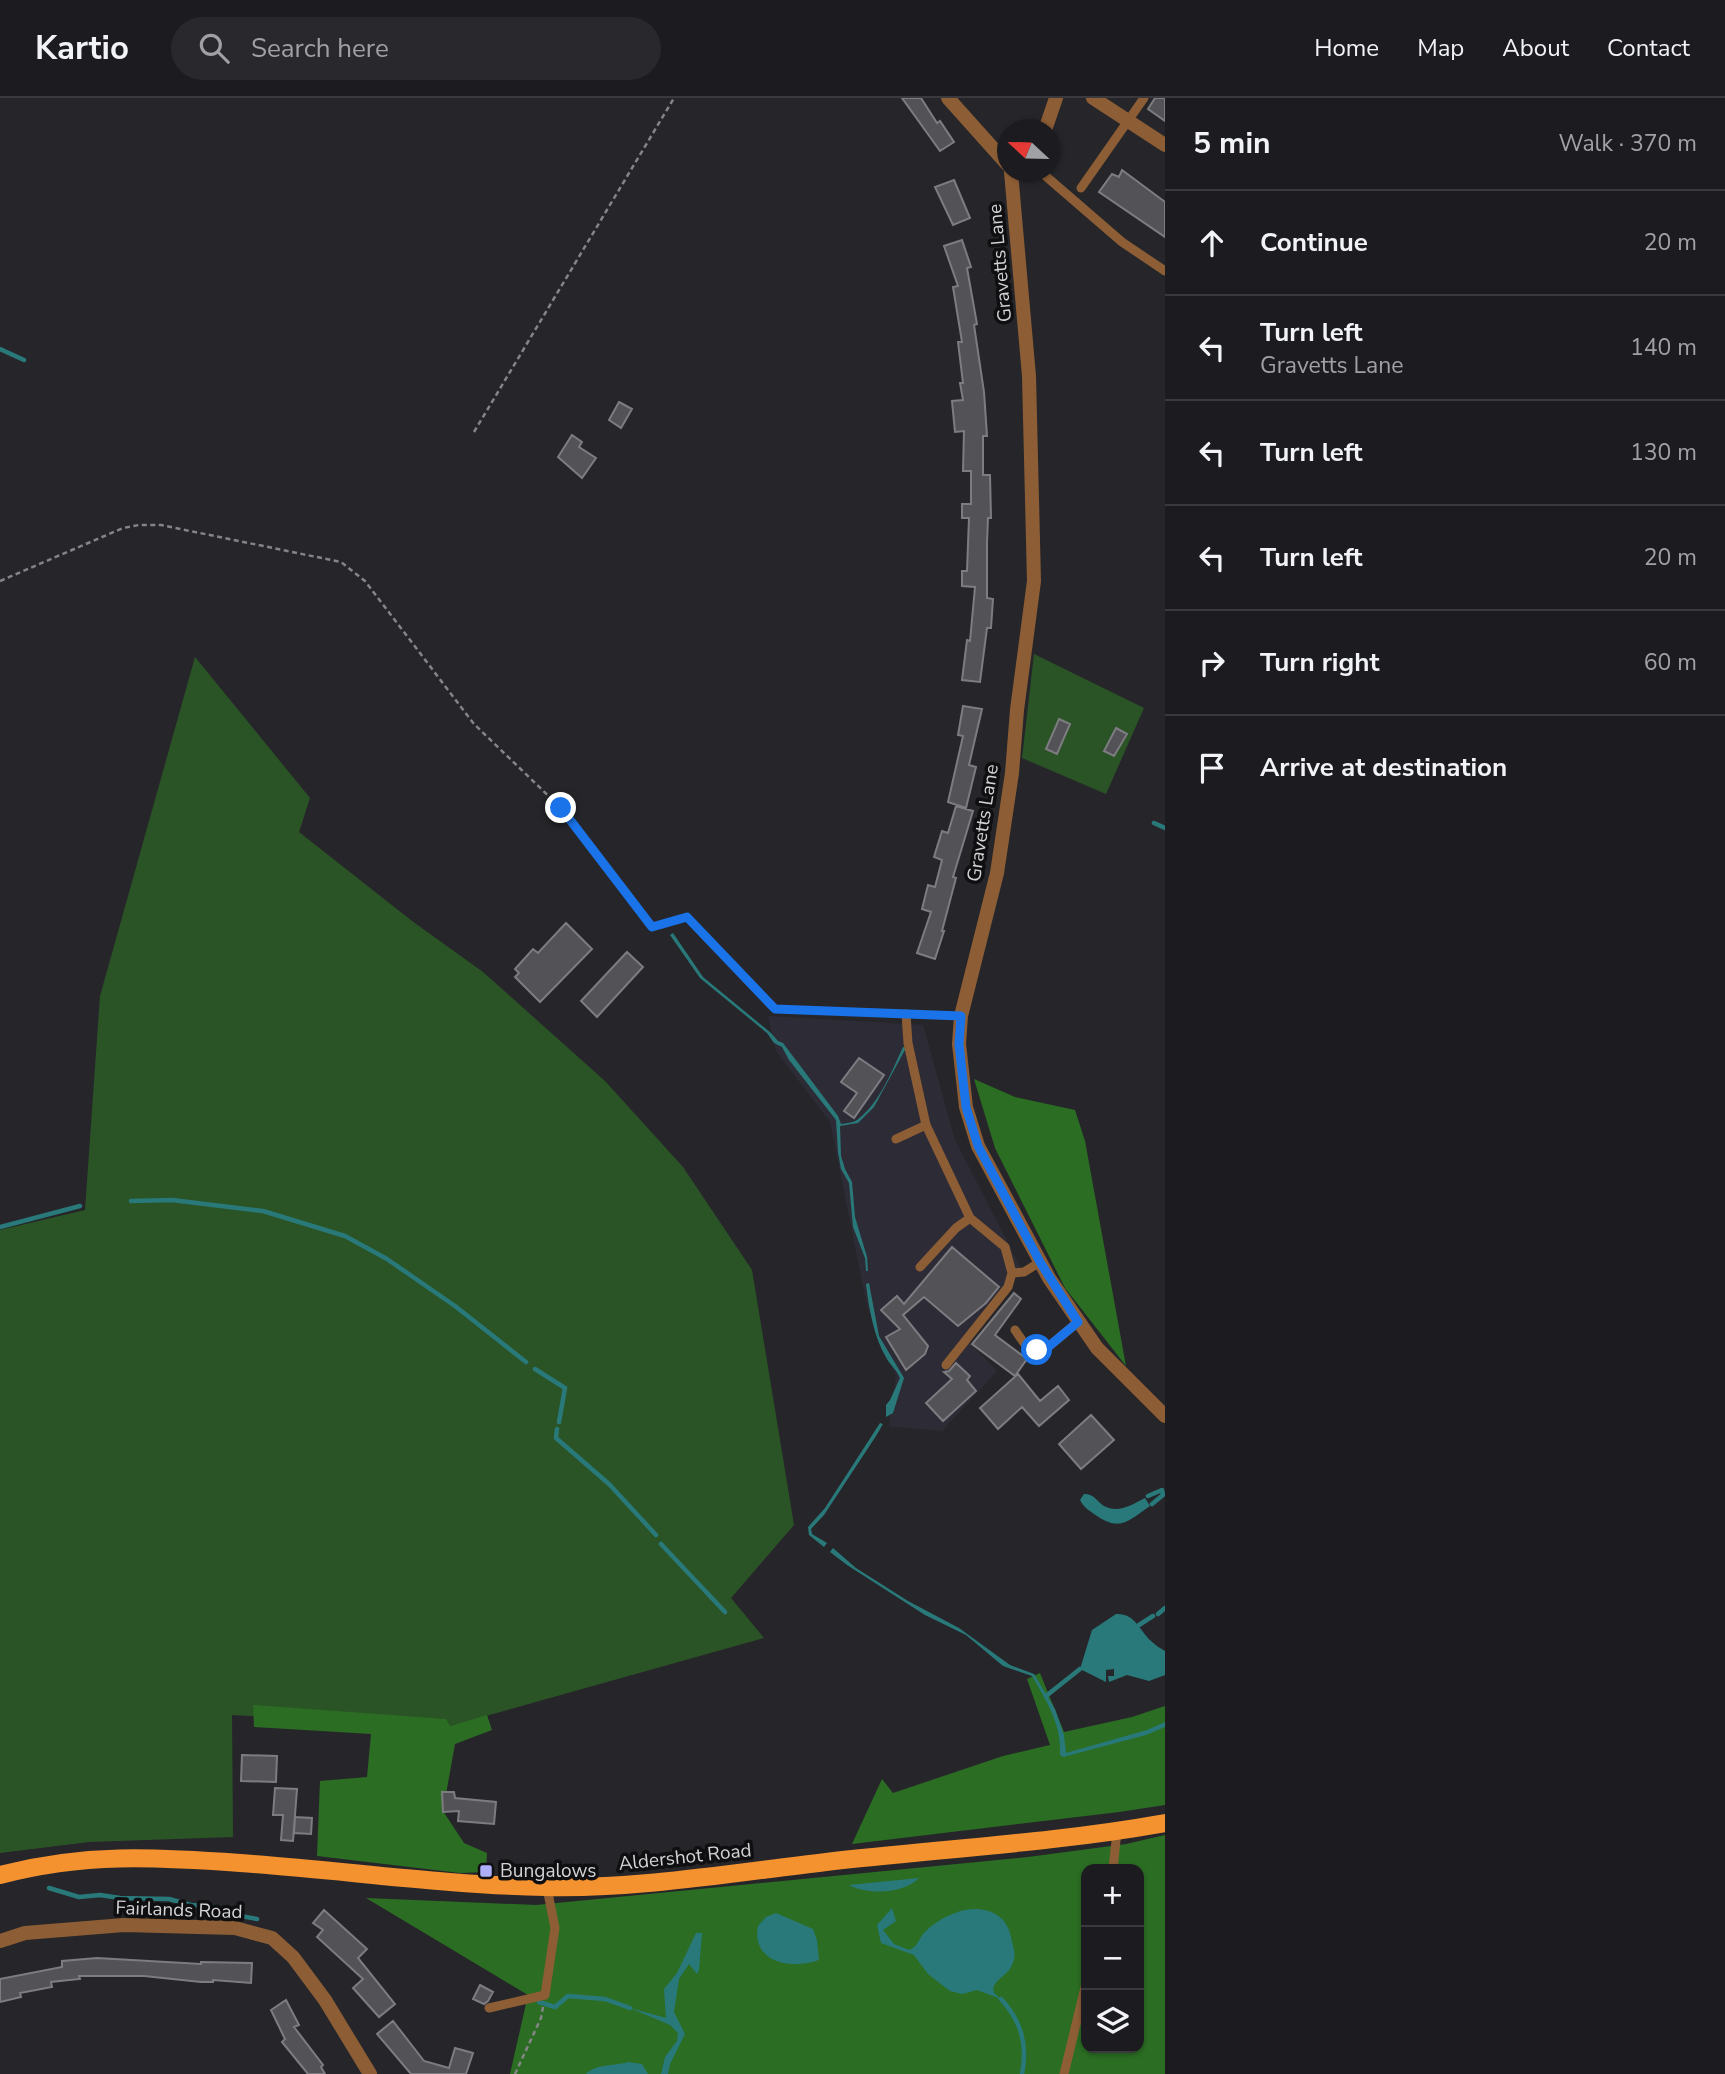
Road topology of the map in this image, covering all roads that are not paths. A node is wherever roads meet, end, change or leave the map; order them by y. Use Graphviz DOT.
graph roads {
  1 [pos="948,98"];
  2 [pos="1056,98"];
  3 [pos="1093,98"];
  4 [pos="1144,98"];
  5 [pos="1049,119"];
  6 [pos="1130,120"];
  7 [pos="1165,145"];
  8 [pos="997,153"];
  9 [pos="1012,182"];
  10 [pos="1053,182"];
  11 [pos="1081,188"];
  12 [pos="1165,271"];
  13 [pos="906,1014"];
  14 [pos="926,1125"];
  15 [pos="896,1139"];
  16 [pos="970,1218"];
  17 [pos="1040,1262"];
  18 [pos="920,1267"];
  19 [pos="1012,1273"];
  20 [pos="1078,1322"];
  21 [pos="1015,1330"];
  22 [pos="946,1365"];
  23 [pos="1165,1416"];
  24 [pos="1165,1823"];
  25 [pos="1117,1831"];
  26 [pos="1114,1864"];
  27 [pos="0,1875"];
  28 [pos="547,1888"];
  29 [pos="0,1941"];
  30 [pos="1084,1990"];
  31 [pos="489,2007"];
  32 [pos="370,2074"];
  33 [pos="1065,2074"];
  1 -- 8 [label="street"];
  2 -- 5 [label="street"];
  3 -- 6 [label="street"];
  4 -- 6 [label="lane"];
  6 -- 7 [label="street"];
  6 -- 11 [label="lane"];
  9 -- 17 [label="street, Gravetts Lane"];
  10 -- 12 [label="lane"];
  13 -- 14 [label="lane"];
  14 -- 15 [label="lane"];
  14 -- 16 [label="lane"];
  16 -- 18 [label="lane"];
  16 -- 19 [label="lane"];
  17 -- 19 [label="lane"];
  17 -- 20 [label="street, Gravetts Lane"];
  19 -- 22 [label="lane"];
  20 -- 21 [label="lane"];
  20 -- 23 [label="street, Gravetts Lane"];
  24 -- 25 [label="main road, Aldershot Road"];
  25 -- 26 [label="lane"];
  25 -- 28 [label="main road, Aldershot Road"];
  27 -- 28 [label="main road, Aldershot Road"];
  28 -- 31 [label="lane"];
  29 -- 32 [label="street, Fairlands Road"];
  30 -- 33 [label="lane"];
}
